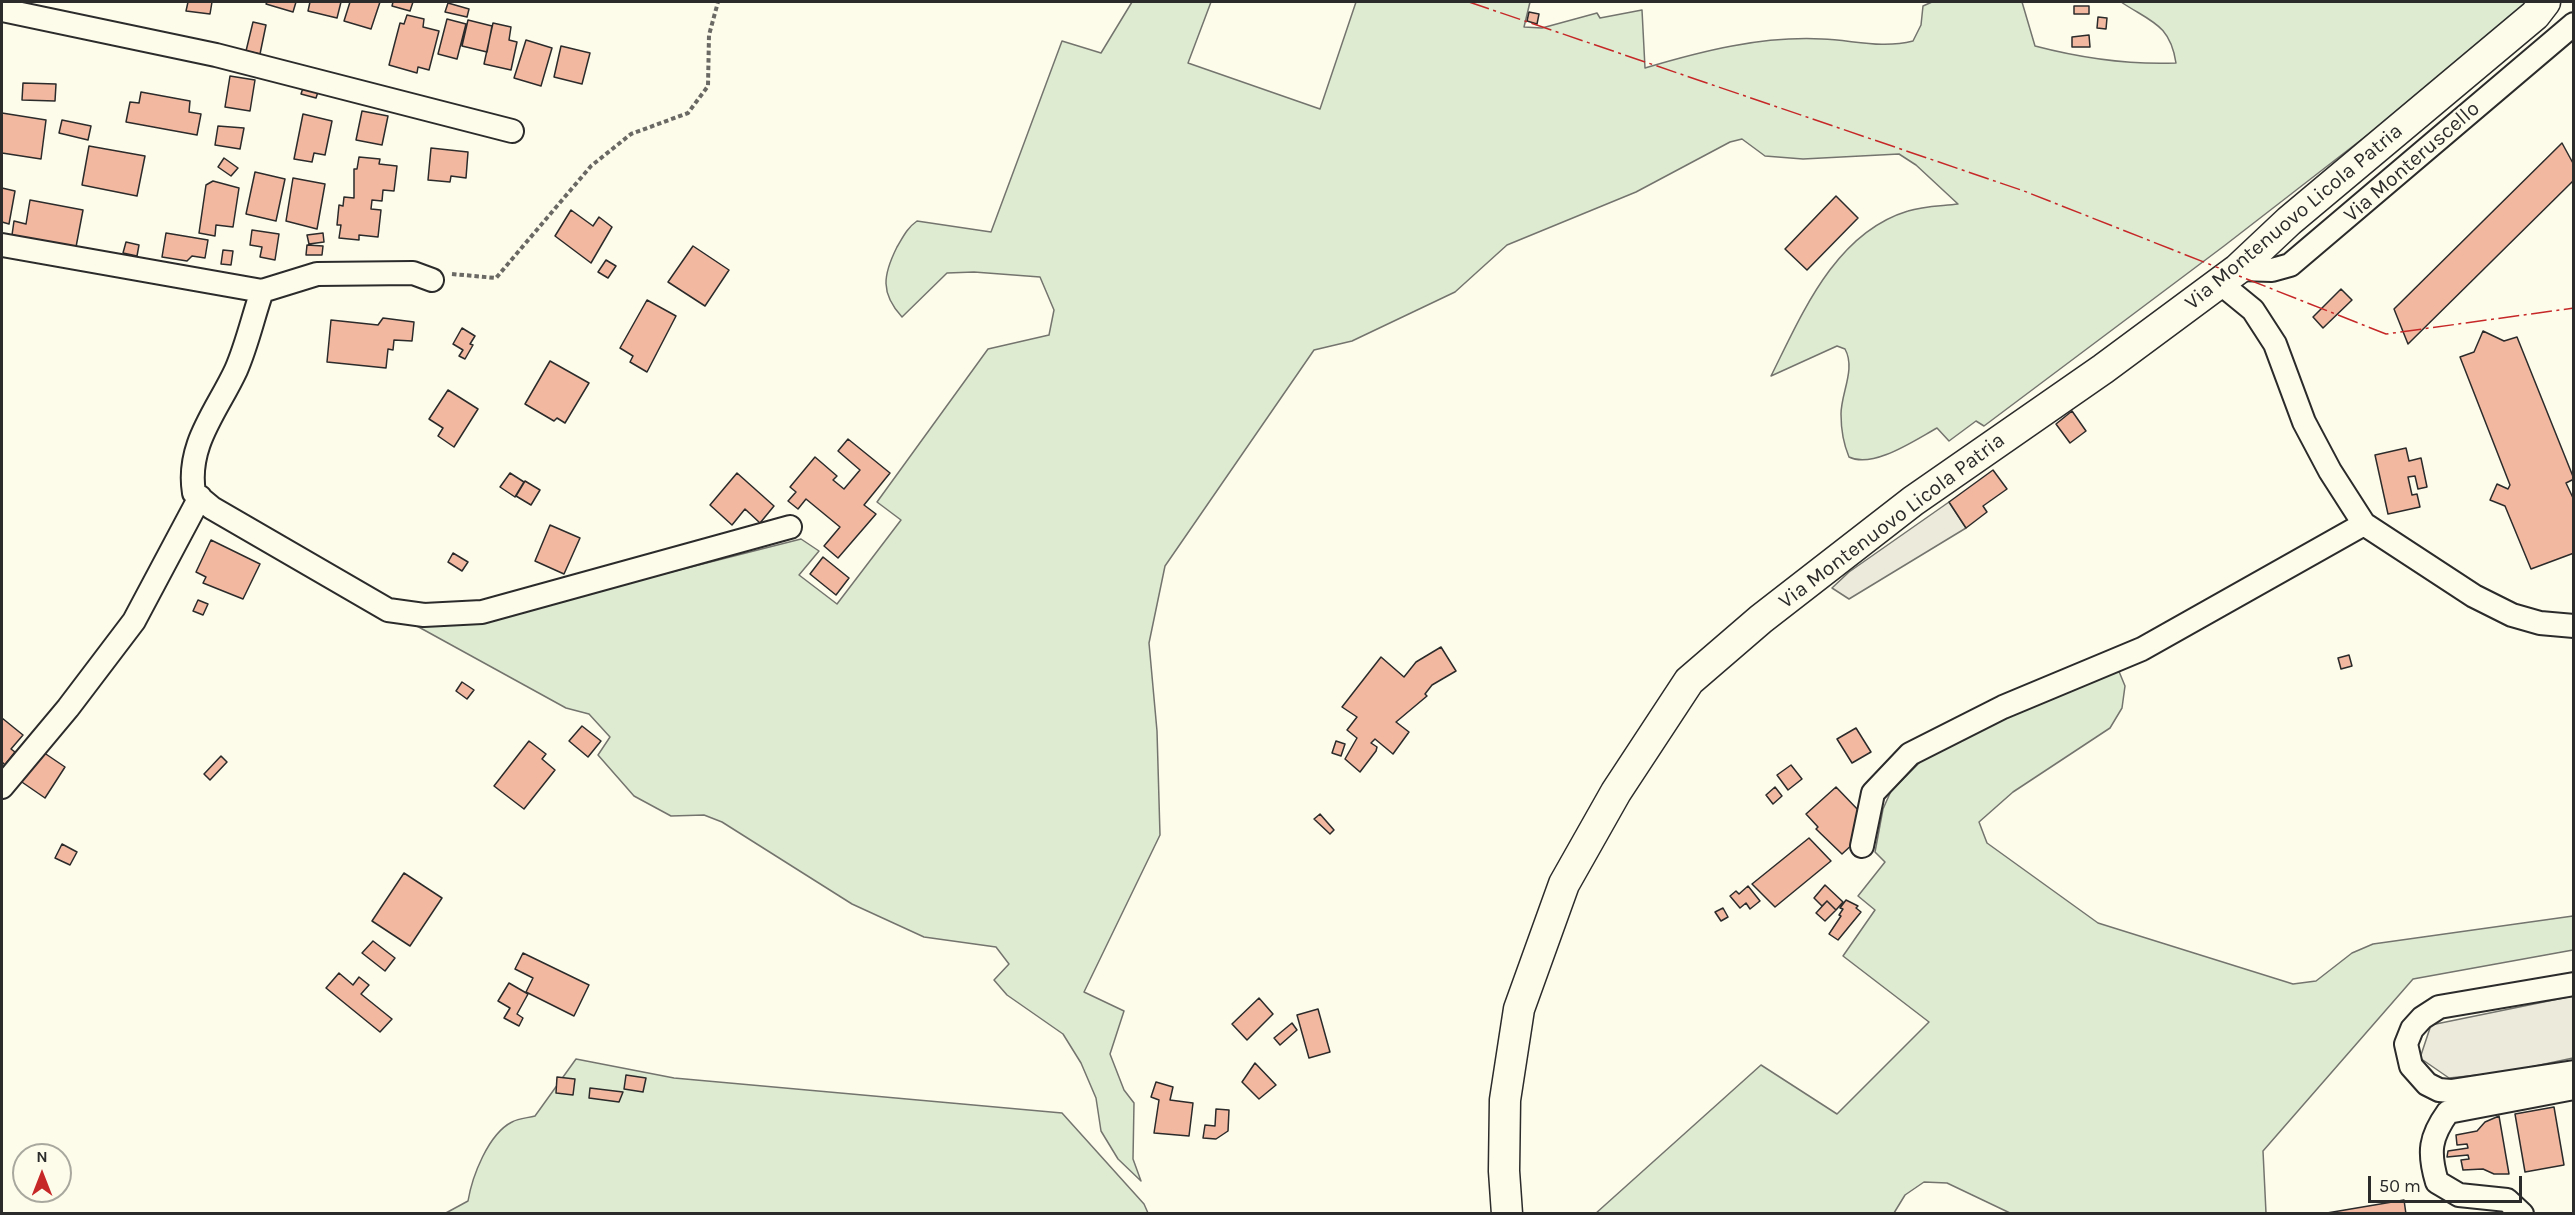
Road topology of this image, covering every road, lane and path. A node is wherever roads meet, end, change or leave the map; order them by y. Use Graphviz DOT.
graph roads {
  1 [pos="718,2"];
  2 [pos="2545,2"];
  3 [pos="2,10"];
  4 [pos="2574,24"];
  5 [pos="512,131"];
  6 [pos="2289,221"];
  7 [pos="2,245"];
  8 [pos="2314,246"];
  9 [pos="2229,276"];
  10 [pos="432,280"];
  11 [pos="262,291"];
  12 [pos="200,498"];
  13 [pos="2364,524"];
  14 [pos="790,527"];
  15 [pos="2574,626"];
  16 [pos="2,787"];
  17 [pos="1862,846"];
  18 [pos="2574,984"];
  19 [pos="2574,1072"];
  20 [pos="2574,1088"];
  21 [pos="1507,1214"];
  22 [pos="2522,1214"];
  1 -- 10 [label="path"];
  2 -- 6 [label="main road, Via Montenuovo Licola Patria"];
  3 -- 5 [label="street"];
  4 -- 8 [label="street, Via Monteruscello"];
  6 -- 8 [label="street"];
  6 -- 9 [label="main road, Via Montenuovo Licola Patria"];
  7 -- 11 [label="street"];
  8 -- 9 [label="street, Via Monteruscello"];
  9 -- 13 [label="street"];
  9 -- 21 [label="main road, Via Montenuovo Licola Patria"];
  10 -- 11 [label="street"];
  11 -- 12 [label="street"];
  12 -- 14 [label="street"];
  12 -- 16 [label="street"];
  13 -- 15 [label="street"];
  13 -- 17 [label="street"];
  18 -- 19 [label="street"];
  20 -- 22 [label="street"];
}
